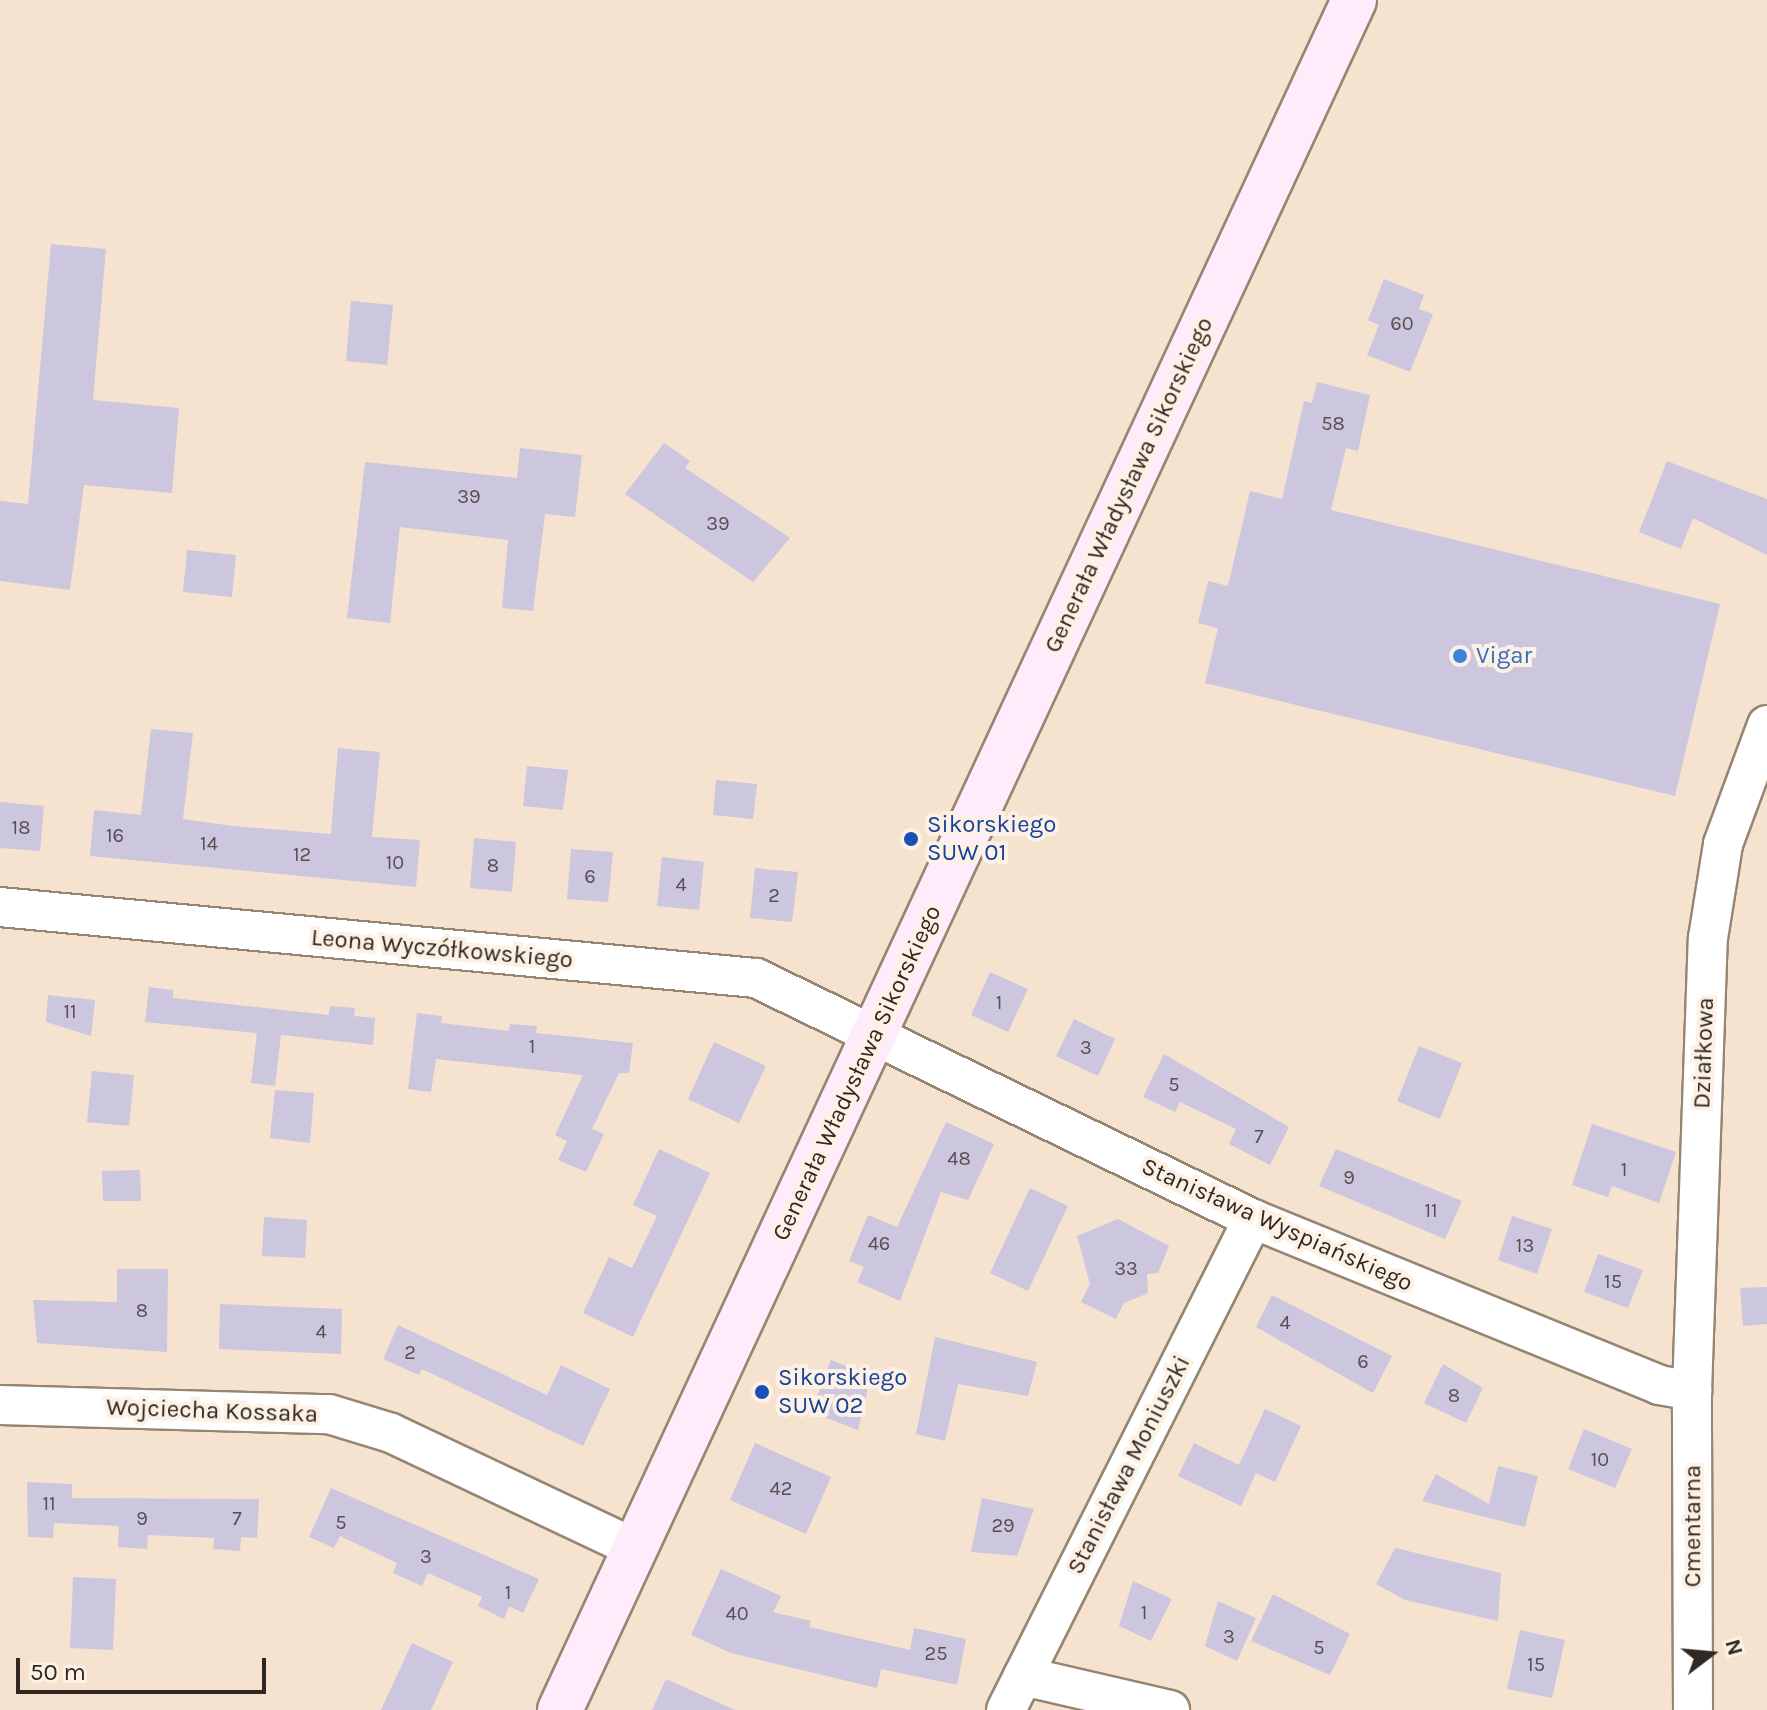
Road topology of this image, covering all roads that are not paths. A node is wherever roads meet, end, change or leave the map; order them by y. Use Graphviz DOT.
graph roads {
  1 [pos="1354,0"];
  2 [pos="1767,725"];
  3 [pos="0,907"];
  4 [pos="872,1034"];
  5 [pos="1253,1219"];
  6 [pos="1692,1391"];
  7 [pos="0,1405"];
  8 [pos="636,1549"];
  9 [pos="1023,1676"];
  10 [pos="560,1710"];
  11 [pos="1006,1710"];
  12 [pos="1170,1710"];
  13 [pos="1693,1710"];
  1 -- 4 [label="street, Generała Władysława Sikorskiego"];
  2 -- 6 [label="street, Działkowa"];
  3 -- 4 [label="street, Leona Wyczółkowskiego"];
  4 -- 5 [label="street, Stanisława Wyspiańskiego"];
  4 -- 8 [label="street, Generała Władysława Sikorskiego"];
  5 -- 6 [label="street, Stanisława Wyspiańskiego"];
  5 -- 9 [label="street, Stanisława Moniuszki"];
  6 -- 13 [label="street, Cmentarna"];
  7 -- 8 [label="street, Wojciecha Kossaka"];
  8 -- 10 [label="street, Generała Władysława Sikorskiego"];
  9 -- 11 [label="street, Stanisława Moniuszki"];
  9 -- 12 [label="street"];
}
